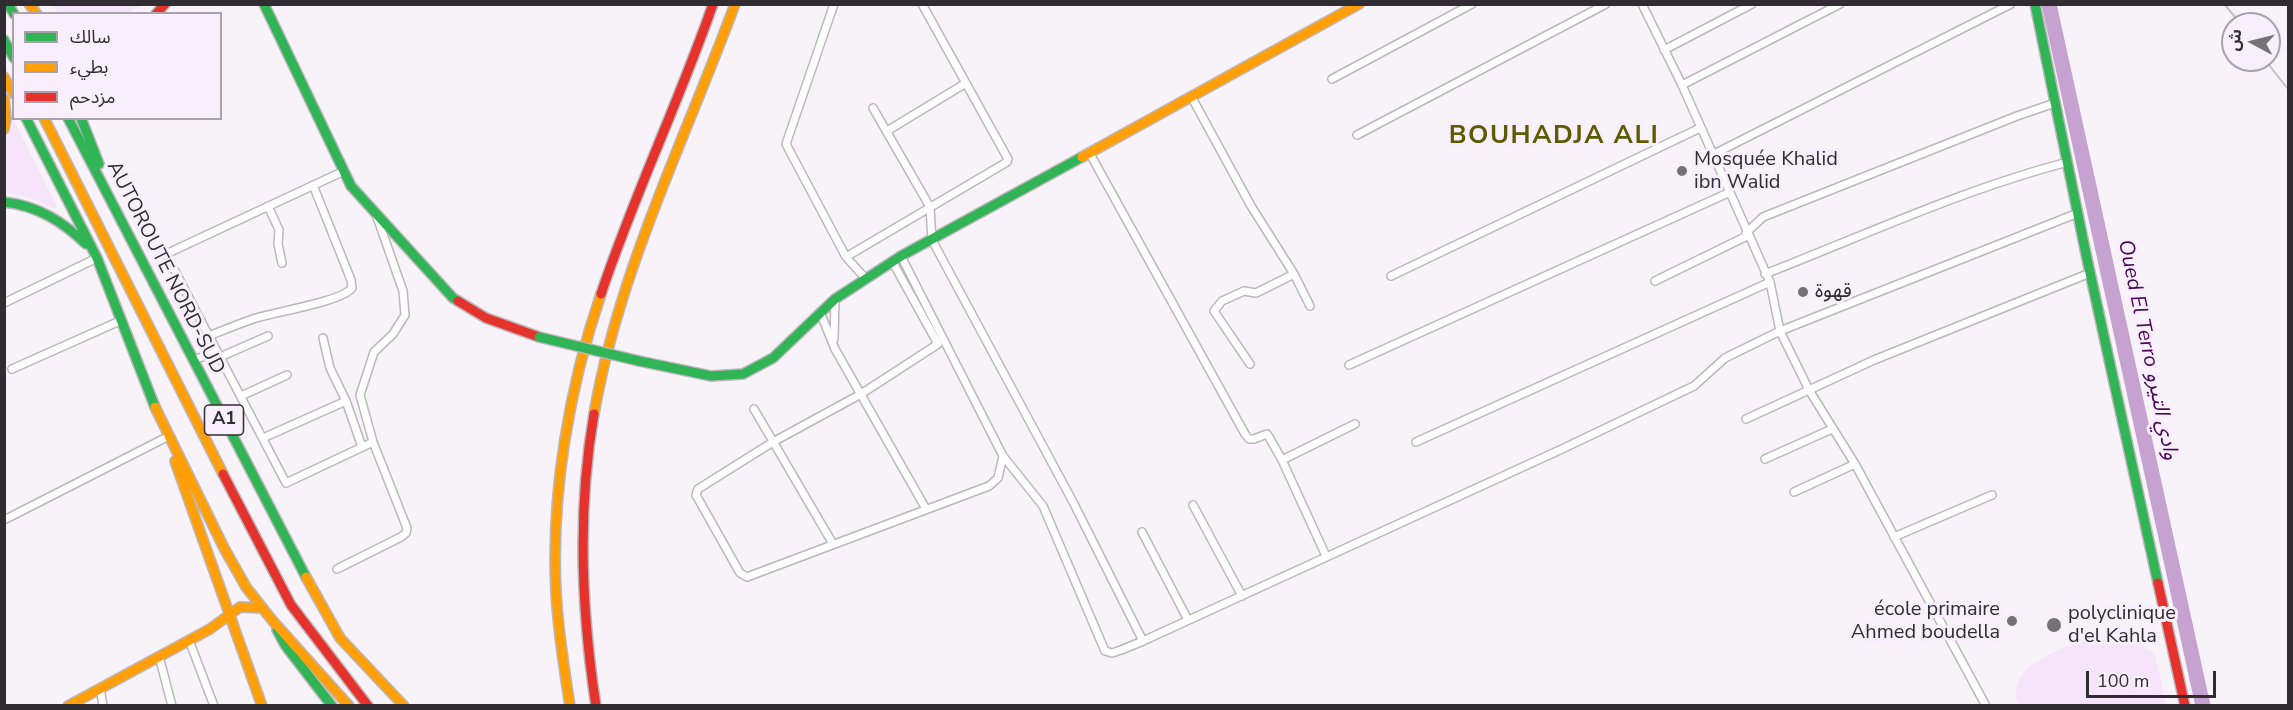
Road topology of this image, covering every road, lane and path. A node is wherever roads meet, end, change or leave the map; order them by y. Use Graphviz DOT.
graph roads {
  1 [pos="264,4"];
  2 [pos="713,4"];
  3 [pos="735,4"];
  4 [pos="834,4"];
  5 [pos="922,4"];
  6 [pos="1359,4"];
  7 [pos="1472,4"];
  8 [pos="1606,4"];
  9 [pos="1752,4"];
  10 [pos="1840,4"];
  11 [pos="2011,4"];
  12 [pos="2034,4"];
  13 [pos="1643,5"];
  14 [pos="4,40"];
  15 [pos="1664,50"];
  16 [pos="12,54"];
  17 [pos="4,76"];
  18 [pos="1332,79"];
  19 [pos="966,82"];
  20 [pos="1682,85"];
  21 [pos="12,90"];
  22 [pos="1191,96"];
  23 [pos="4,99"];
  24 [pos="2055,103"];
  25 [pos="873,108"];
  26 [pos="27,120"];
  27 [pos="45,120"];
  28 [pos="69,120"];
  29 [pos="82,120"];
  30 [pos="1700,128"];
  31 [pos="4,129"];
  32 [pos="887,131"];
  33 [pos="1357,135"];
  34 [pos="1089,152"];
  35 [pos="1712,155"];
  36 [pos="2068,162"];
  37 [pos="344,171"];
  38 [pos="314,185"];
  39 [pos="1728,193"];
  40 [pos="4,202"];
  41 [pos="113,205"];
  42 [pos="268,206"];
  43 [pos="930,207"];
  44 [pos="2078,213"];
  45 [pos="377,214"];
  46 [pos="1747,234"];
  47 [pos="932,240"];
  48 [pos="901,256"];
  49 [pos="846,257"];
  50 [pos="97,258"];
  51 [pos="892,261"];
  52 [pos="282,263"];
  53 [pos="2090,273"];
  54 [pos="1294,274"];
  55 [pos="1765,274"];
  56 [pos="1391,276"];
  57 [pos="866,279"];
  58 [pos="1655,281"];
  59 [pos="1770,282"];
  60 [pos="835,299"];
  61 [pos="4,303"];
  62 [pos="1310,306"];
  63 [pos="820,312"];
  64 [pos="122,320"];
  65 [pos="1780,331"];
  66 [pos="209,336"];
  67 [pos="268,336"];
  68 [pos="323,338"];
  69 [pos="834,344"];
  70 [pos="219,354"];
  71 [pos="193,360"];
  72 [pos="1250,364"];
  73 [pos="1349,365"];
  74 [pos="12,369"];
  75 [pos="287,375"];
  76 [pos="1809,390"];
  77 [pos="861,394"];
  78 [pos="241,396"];
  79 [pos="346,401"];
  80 [pos="754,409"];
  81 [pos="1746,419"];
  82 [pos="160,420"];
  83 [pos="1355,424"];
  84 [pos="1832,429"];
  85 [pos="167,437"];
  86 [pos="263,438"];
  87 [pos="373,442"];
  88 [pos="773,442"];
  89 [pos="1416,442"];
  90 [pos="362,447"];
  91 [pos="1003,456"];
  92 [pos="1765,459"];
  93 [pos="1282,460"];
  94 [pos="1855,464"];
  95 [pos="1794,492"];
  96 [pos="1992,495"];
  97 [pos="1193,505"];
  98 [pos="926,509"];
  99 [pos="4,520"];
  100 [pos="1142,532"];
  101 [pos="1894,537"];
  102 [pos="833,544"];
  103 [pos="1326,556"];
  104 [pos="337,569"];
  105 [pos="1242,596"];
  106 [pos="262,608"];
  107 [pos="228,616"];
  108 [pos="272,620"];
  109 [pos="1188,620"];
  110 [pos="189,640"];
  111 [pos="1143,641"];
  112 [pos="159,656"];
  113 [pos="100,687"];
  114 [pos="68,705"];
  115 [pos="103,705"];
  116 [pos="172,705"];
  117 [pos="214,705"];
  118 [pos="262,705"];
  119 [pos="332,705"];
  120 [pos="350,705"];
  121 [pos="368,705"];
  122 [pos="404,705"];
  123 [pos="570,705"];
  124 [pos="596,705"];
  125 [pos="1986,705"];
  126 [pos="2185,705"];
  1 -- 37 [label="main road"];
  2 -- 123 [label="main road"];
  3 -- 124 [label="main road"];
  4 -- 49 [label="street"];
  5 -- 19 [label="street"];
  6 -- 22 [label="main road"];
  7 -- 18 [label="street"];
  8 -- 33 [label="street"];
  9 -- 15 [label="street"];
  10 -- 20 [label="street"];
  11 -- 35 [label="street"];
  12 -- 24 [label="main road"];
  13 -- 15 [label="street"];
  14 -- 16 [label="main road"];
  15 -- 20 [label="street"];
  17 -- 21 [label="main road"];
  19 -- 32 [label="street"];
  19 -- 43 [label="street"];
  20 -- 30 [label="street"];
  22 -- 34 [label="main road"];
  22 -- 54 [label="street"];
  23 -- 31 [label="main road"];
  24 -- 36 [label="main road"];
  24 -- 46 [label="street"];
  25 -- 32 [label="street"];
  26 -- 50 [label="main road"];
  27 -- 121 [label="main road, AUTOROUTE NORD-SUD / A1"];
  28 -- 41 [label="main road, AUTOROUTE NORD-SUD / A1"];
  29 -- 41 [label="main road"];
  30 -- 35 [label="street"];
  30 -- 56 [label="street"];
  32 -- 43 [label="street"];
  34 -- 47 [label="main road"];
  34 -- 93 [label="street"];
  35 -- 39 [label="street"];
  36 -- 44 [label="main road"];
  36 -- 55 [label="street"];
  37 -- 38 [label="street"];
  37 -- 45 [label="main road"];
  38 -- 42 [label="street"];
  38 -- 66 [label="street"];
  39 -- 46 [label="street"];
  39 -- 73 [label="street"];
  40 -- 50 [label="main road"];
  41 -- 71 [label="main road, AUTOROUTE NORD-SUD / A1"];
  42 -- 52 [label="street"];
  42 -- 66 [label="street"];
  43 -- 47 [label="street"];
  43 -- 49 [label="street"];
  44 -- 53 [label="main road"];
  44 -- 65 [label="street"];
  45 -- 63 [label="main road, bridge"];
  45 -- 87 [label="street"];
  46 -- 55 [label="street"];
  46 -- 58 [label="street"];
  47 -- 48 [label="main road"];
  47 -- 111 [label="street"];
  48 -- 51 [label="main road"];
  48 -- 91 [label="street"];
  49 -- 57 [label="street"];
  50 -- 61 [label="street"];
  50 -- 64 [label="main road"];
  51 -- 57 [label="main road"];
  51 -- 77 [label="street"];
  53 -- 76 [label="street"];
  53 -- 126 [label="main road"];
  54 -- 62 [label="street"];
  54 -- 72 [label="street"];
  55 -- 59 [label="street"];
  57 -- 60 [label="main road"];
  59 -- 65 [label="street"];
  59 -- 89 [label="street"];
  60 -- 63 [label="main road"];
  60 -- 69 [label="street"];
  63 -- 69 [label="street"];
  64 -- 74 [label="street"];
  64 -- 82 [label="main road"];
  65 -- 76 [label="street"];
  65 -- 103 [label="street"];
  66 -- 70 [label="street"];
  67 -- 70 [label="street"];
  68 -- 79 [label="street"];
  69 -- 77 [label="street"];
  70 -- 71 [label="street"];
  70 -- 78 [label="street"];
  71 -- 122 [label="main road, AUTOROUTE NORD-SUD / A1"];
  75 -- 78 [label="street"];
  76 -- 81 [label="street"];
  76 -- 84 [label="street"];
  77 -- 88 [label="street"];
  77 -- 98 [label="street"];
  78 -- 86 [label="street"];
  79 -- 86 [label="street"];
  79 -- 90 [label="street"];
  80 -- 88 [label="street"];
  82 -- 85 [label="main road"];
  82 -- 106 [label="main road"];
  83 -- 93 [label="street"];
  84 -- 92 [label="street"];
  84 -- 94 [label="street"];
  85 -- 99 [label="street"];
  85 -- 107 [label="main road"];
  86 -- 90 [label="street"];
  87 -- 90 [label="street"];
  87 -- 104 [label="street"];
  88 -- 102 [label="street"];
  88 -- 102 [label="street"];
  91 -- 98 [label="street"];
  91 -- 111 [label="street"];
  93 -- 103 [label="street"];
  94 -- 95 [label="street"];
  94 -- 101 [label="street"];
  96 -- 101 [label="street"];
  97 -- 105 [label="street"];
  98 -- 102 [label="street"];
  100 -- 109 [label="street"];
  101 -- 125 [label="street"];
  103 -- 105 [label="street"];
  105 -- 109 [label="street"];
  106 -- 107 [label="main road"];
  106 -- 108 [label="main road"];
  107 -- 110 [label="main road"];
  107 -- 118 [label="main road"];
  108 -- 119 [label="main road"];
  108 -- 120 [label="main road"];
  109 -- 111 [label="street"];
  110 -- 112 [label="main road"];
  110 -- 117 [label="street"];
  112 -- 113 [label="main road"];
  112 -- 116 [label="street"];
  113 -- 114 [label="main road"];
  113 -- 115 [label="street"];
}
